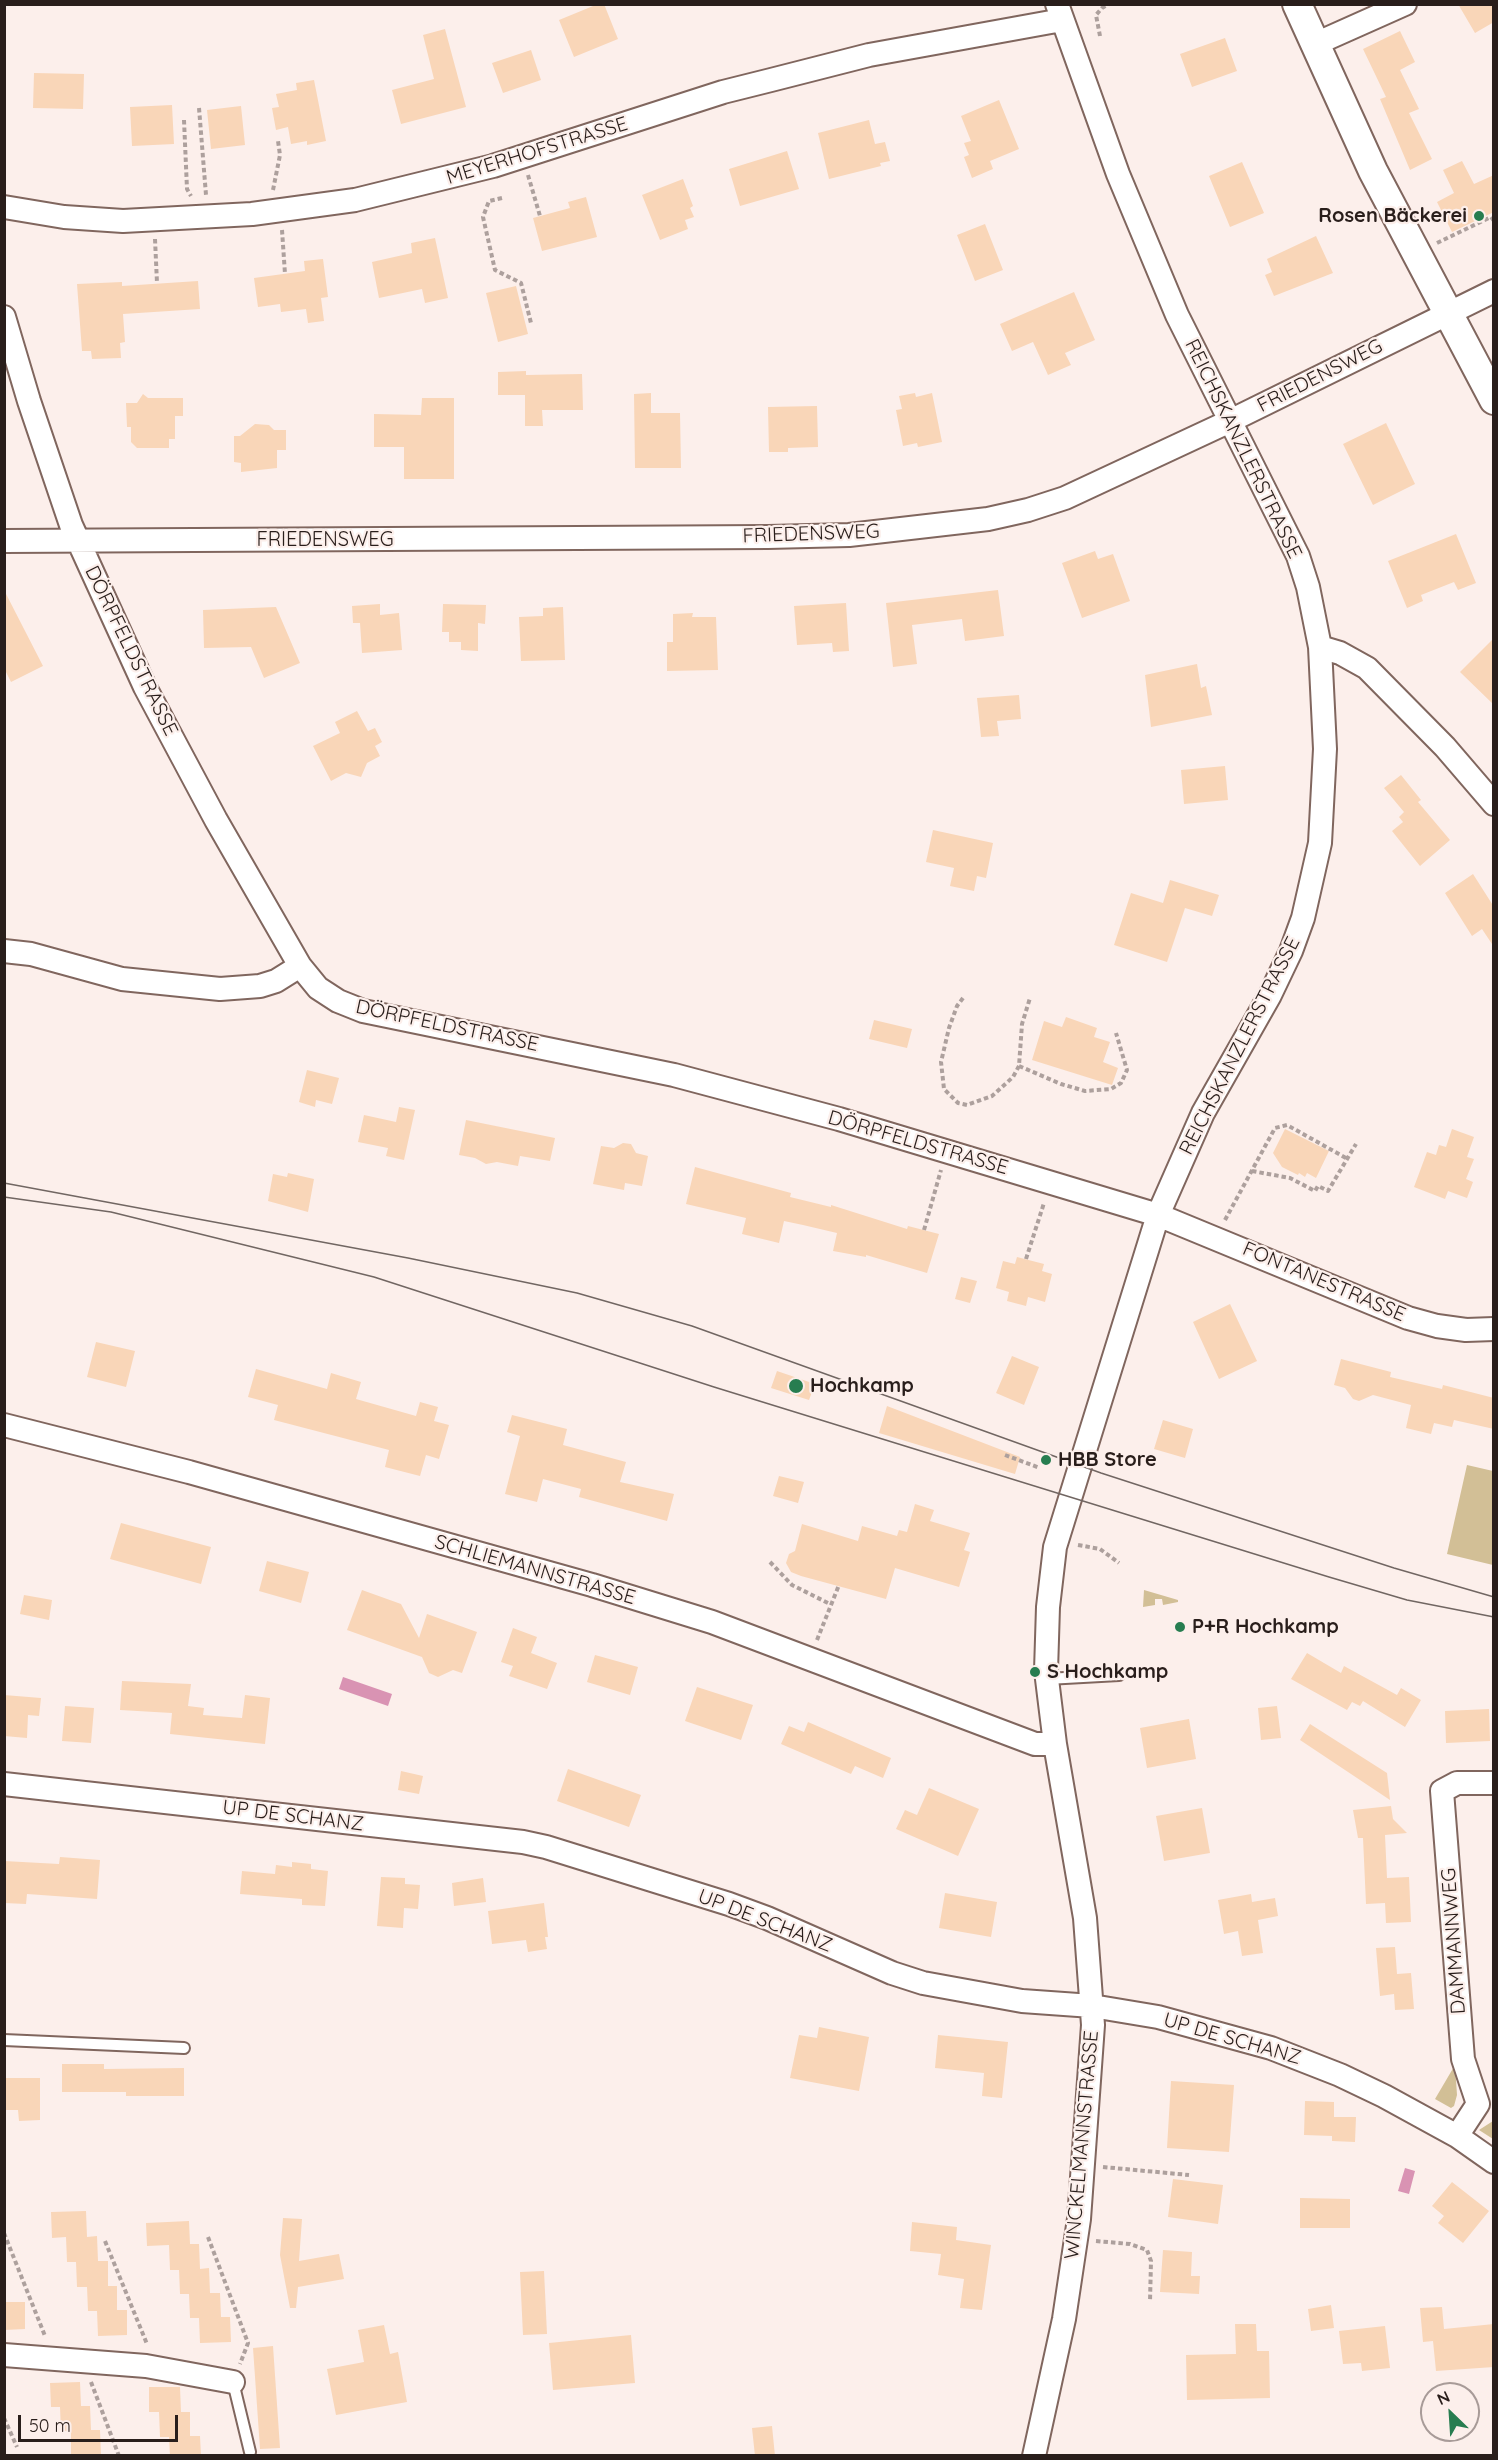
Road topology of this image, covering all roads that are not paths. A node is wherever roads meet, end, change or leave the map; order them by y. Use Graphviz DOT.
graph roads {
  1 [pos="1297,4"];
  2 [pos="1405,4"];
  3 [pos="1059,12"];
  4 [pos="1313,45"];
  5 [pos="4,207"];
  6 [pos="1494,291"];
  7 [pos="1447,312"];
  8 [pos="4,317"];
  9 [pos="1494,400"];
  10 [pos="1228,422"];
  11 [pos="78,540"];
  12 [pos="4,541"];
  13 [pos="1320,647"];
  14 [pos="1494,804"];
  15 [pos="4,951"];
  16 [pos="300,966"];
  17 [pos="1158,1215"];
  18 [pos="1494,1329"];
  19 [pos="4,1425"];
  20 [pos="1055,1547"];
  21 [pos="1119,1675"];
  22 [pos="1047,1679"];
  23 [pos="1055,1744"];
  24 [pos="1494,1783"];
  25 [pos="4,1784"];
  26 [pos="1092,2006"];
  27 [pos="4,2040"];
  28 [pos="184,2048"];
  29 [pos="1486,2103"];
  30 [pos="1457,2136"];
  31 [pos="1494,2162"];
  32 [pos="4,2355"];
  33 [pos="233,2382"];
  34 [pos="250,2452"];
  35 [pos="1034,2456"];
  1 -- 4 [label="street"];
  2 -- 4 [label="street"];
  3 -- 5 [label="street, MEYERHOFSTRASSE"];
  3 -- 10 [label="street, REICHSKANZLERSTRASSE"];
  4 -- 7 [label="street"];
  6 -- 7 [label="street, FRIEDENSWEG"];
  7 -- 9 [label="street"];
  7 -- 10 [label="street, FRIEDENSWEG"];
  8 -- 11 [label="street, DÖRPFELDSTRASSE"];
  10 -- 11 [label="street, FRIEDENSWEG"];
  10 -- 13 [label="street, REICHSKANZLERSTRASSE"];
  11 -- 12 [label="street, FRIEDENSWEG"];
  11 -- 16 [label="street, DÖRPFELDSTRASSE"];
  13 -- 14 [label="street"];
  13 -- 17 [label="street, REICHSKANZLERSTRASSE"];
  15 -- 16 [label="street"];
  16 -- 17 [label="street, DÖRPFELDSTRASSE"];
  17 -- 18 [label="street, FONTANESTRASSE"];
  17 -- 20 [label="street, REICHSKANZLERSTRASSE"];
  19 -- 23 [label="street, SCHLIEMANNSTRASSE"];
  20 -- 22 [label="street, WINCKELMANNSTRASSE"];
  21 -- 22 [label="lane"];
  22 -- 23 [label="street, WINCKELMANNSTRASSE"];
  23 -- 26 [label="street, WINCKELMANNSTRASSE"];
  24 -- 29 [label="street, DAMMANNWEG"];
  25 -- 26 [label="street, UP DE SCHANZ"];
  26 -- 30 [label="street, UP DE SCHANZ"];
  26 -- 35 [label="street, WINCKELMANNSTRASSE"];
  27 -- 28 [label="lane"];
  29 -- 30 [label="street, DAMMANNWEG"];
  30 -- 31 [label="street, UP DE SCHANZ"];
  32 -- 33 [label="street"];
  33 -- 34 [label="lane"];
}
